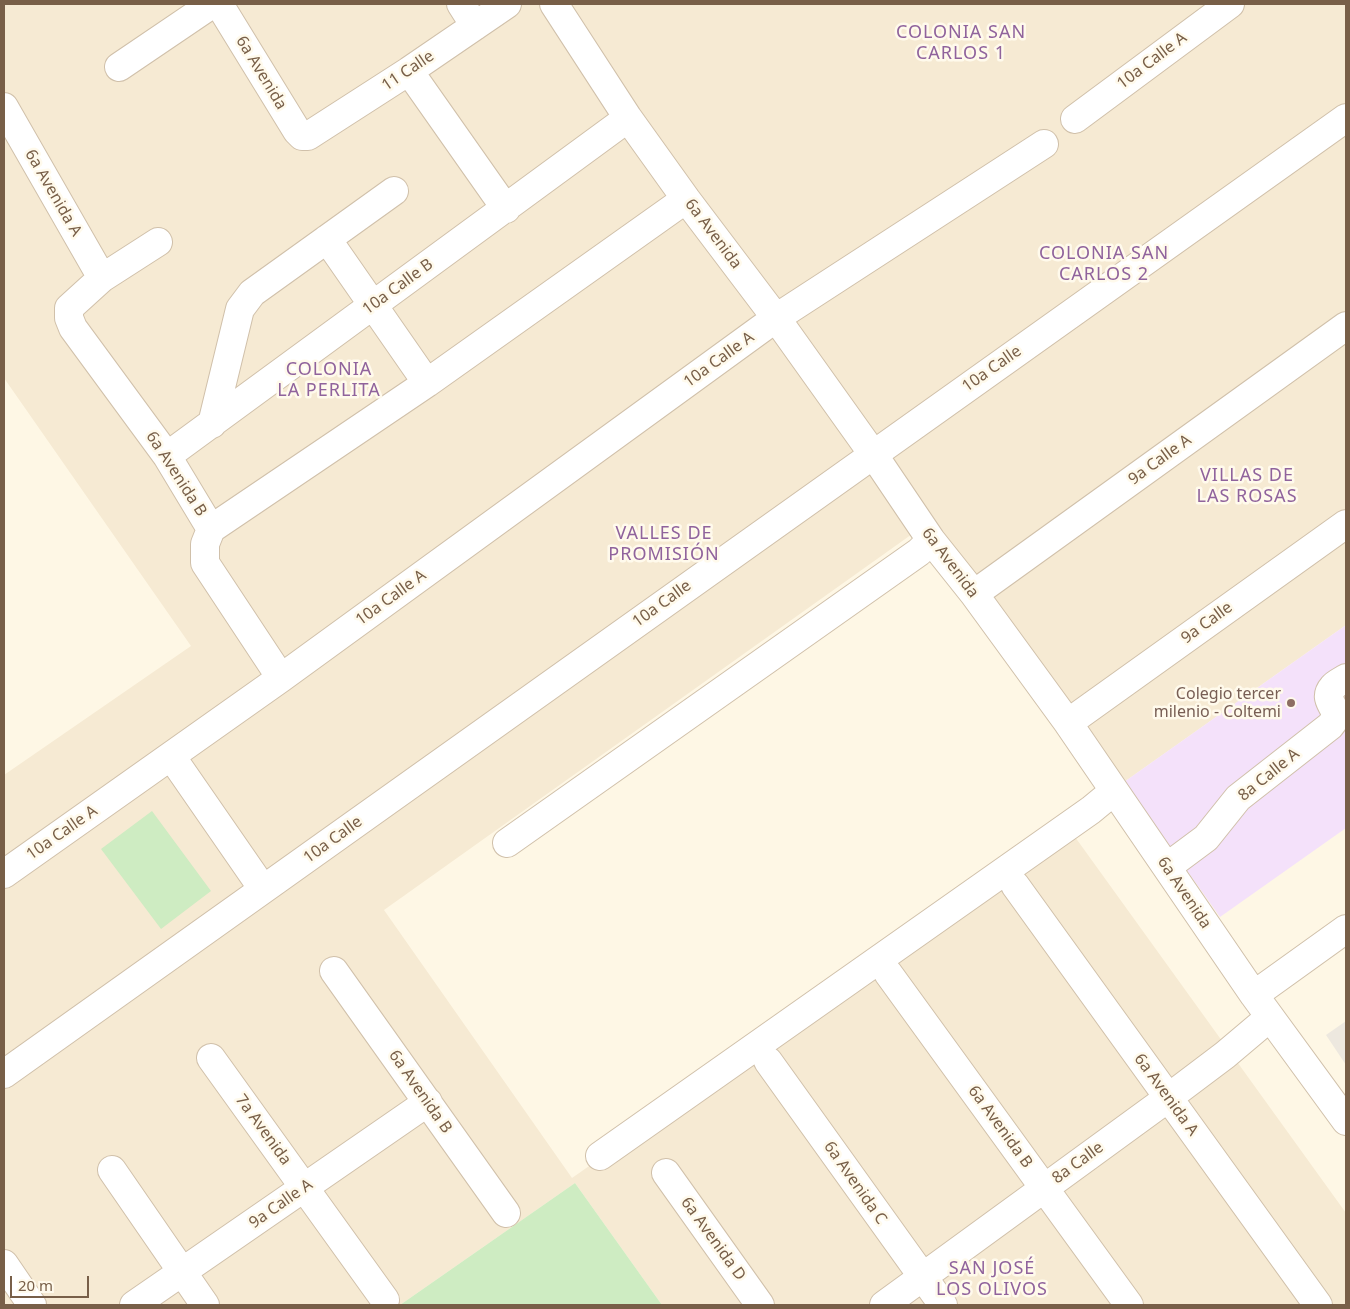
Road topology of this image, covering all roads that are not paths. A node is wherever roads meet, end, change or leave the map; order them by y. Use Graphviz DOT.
graph roads {
  1 [pos="212,4"];
  2 [pos="219,4"];
  3 [pos="507,4"];
  4 [pos="554,4"];
  5 [pos="1230,4"];
  6 [pos="468,15"];
  7 [pos="120,67"];
  8 [pos="409,71"];
  9 [pos="4,108"];
  10 [pos="628,118"];
  11 [pos="1346,118"];
  12 [pos="1074,119"];
  13 [pos="308,136"];
  14 [pos="1044,144"];
  15 [pos="394,191"];
  16 [pos="686,200"];
  17 [pos="506,209"];
  18 [pos="327,239"];
  19 [pos="158,242"];
  20 [pos="102,278"];
  21 [pos="373,305"];
  22 [pos="776,318"];
  23 [pos="1346,326"];
  24 [pos="427,383"];
  25 [pos="212,424"];
  26 [pos="873,454"];
  27 [pos="167,456"];
  28 [pos="1346,524"];
  29 [pos="211,529"];
  30 [pos="931,540"];
  31 [pos="974,594"];
  32 [pos="281,678"];
  33 [pos="1346,678"];
  34 [pos="1068,723"];
  35 [pos="171,756"];
  36 [pos="1114,791"];
  37 [pos="507,843"];
  38 [pos="1167,867"];
  39 [pos="4,874"];
  40 [pos="1015,885"];
  41 [pos="263,889"];
  42 [pos="1346,928"];
  43 [pos="334,971"];
  44 [pos="888,973"];
  45 [pos="1254,995"];
  46 [pos="1270,1017"];
  47 [pos="211,1058"];
  48 [pos="768,1061"];
  49 [pos="4,1074"];
  50 [pos="1168,1098"];
  51 [pos="428,1102"];
  52 [pos="1346,1121"];
  53 [pos="600,1156"];
  54 [pos="112,1170"];
  55 [pos="666,1174"];
  56 [pos="304,1188"];
  57 [pos="1044,1188"];
  58 [pos="506,1213"];
  59 [pos="4,1264"];
  60 [pos="182,1272"];
  61 [pos="922,1277"];
  62 [pos="386,1300"];
  63 [pos="32,1305"];
  64 [pos="134,1305"];
  65 [pos="205,1305"];
  66 [pos="760,1305"];
  67 [pos="884,1305"];
  68 [pos="943,1305"];
  69 [pos="1129,1305"];
  70 [pos="1318,1305"];
  1 -- 7 [label="street"];
  2 -- 13 [label="street, 6a Avenida"];
  3 -- 6 [label="street, 11 Calle"];
  4 -- 10 [label="street, 6a Avenida"];
  5 -- 12 [label="street, 10a Calle A"];
  6 -- 8 [label="street, 11 Calle"];
  8 -- 13 [label="street, 11 Calle"];
  8 -- 17 [label="street"];
  9 -- 20 [label="street, 6a Avenida A"];
  10 -- 16 [label="street, 6a Avenida"];
  10 -- 17 [label="street, 10a Calle B"];
  11 -- 26 [label="street, 10a Calle"];
  14 -- 22 [label="street, 10a Calle A"];
  15 -- 18 [label="street"];
  16 -- 22 [label="street, 6a Avenida"];
  16 -- 24 [label="street"];
  17 -- 21 [label="street, 10a Calle B"];
  18 -- 21 [label="street"];
  18 -- 25 [label="street"];
  19 -- 20 [label="street"];
  20 -- 27 [label="street, 6a Avenida B"];
  21 -- 24 [label="street"];
  21 -- 25 [label="street, 10a Calle B"];
  22 -- 26 [label="street, 6a Avenida"];
  22 -- 32 [label="street, 10a Calle A"];
  23 -- 31 [label="street, 9a Calle A"];
  24 -- 29 [label="street"];
  25 -- 27 [label="street, 10a Calle B"];
  26 -- 30 [label="street, 6a Avenida"];
  26 -- 41 [label="street, 10a Calle"];
  27 -- 29 [label="street, 6a Avenida B"];
  28 -- 34 [label="street, 9a Calle"];
  29 -- 32 [label="street, 6a Avenida B"];
  30 -- 31 [label="street, 6a Avenida"];
  30 -- 37 [label="street"];
  31 -- 34 [label="street, 6a Avenida"];
  32 -- 35 [label="street, 10a Calle A"];
  33 -- 38 [label="street, 8a Calle A"];
  34 -- 36 [label="street, 6a Avenida"];
  35 -- 39 [label="street, 10a Calle A"];
  35 -- 41 [label="street"];
  36 -- 38 [label="street, 6a Avenida"];
  36 -- 53 [label="street"];
  38 -- 45 [label="street, 6a Avenida"];
  40 -- 50 [label="street, 6a Avenida A"];
  41 -- 49 [label="street, 10a Calle"];
  42 -- 45 [label="street"];
  43 -- 51 [label="street, 6a Avenida B"];
  44 -- 57 [label="street, 6a Avenida B"];
  45 -- 46 [label="street, 6a Avenida"];
  46 -- 50 [label="street, 8a Calle"];
  46 -- 52 [label="street, 6a Avenida"];
  47 -- 56 [label="street, 7a Avenida"];
  48 -- 61 [label="street, 6a Avenida C"];
  50 -- 57 [label="street, 8a Calle"];
  50 -- 70 [label="street, 6a Avenida A"];
  51 -- 56 [label="street, 9a Calle A"];
  51 -- 58 [label="street, 6a Avenida B"];
  54 -- 60 [label="street"];
  55 -- 66 [label="street, 6a Avenida D"];
  56 -- 60 [label="street, 9a Calle A"];
  56 -- 62 [label="street, 7a Avenida"];
  57 -- 61 [label="street, 8a Calle"];
  57 -- 69 [label="street, 6a Avenida B"];
  59 -- 63 [label="street"];
  60 -- 64 [label="street, 9a Calle A"];
  60 -- 65 [label="street"];
  61 -- 67 [label="street, 8a Calle"];
  61 -- 68 [label="street, 6a Avenida C"];
}
